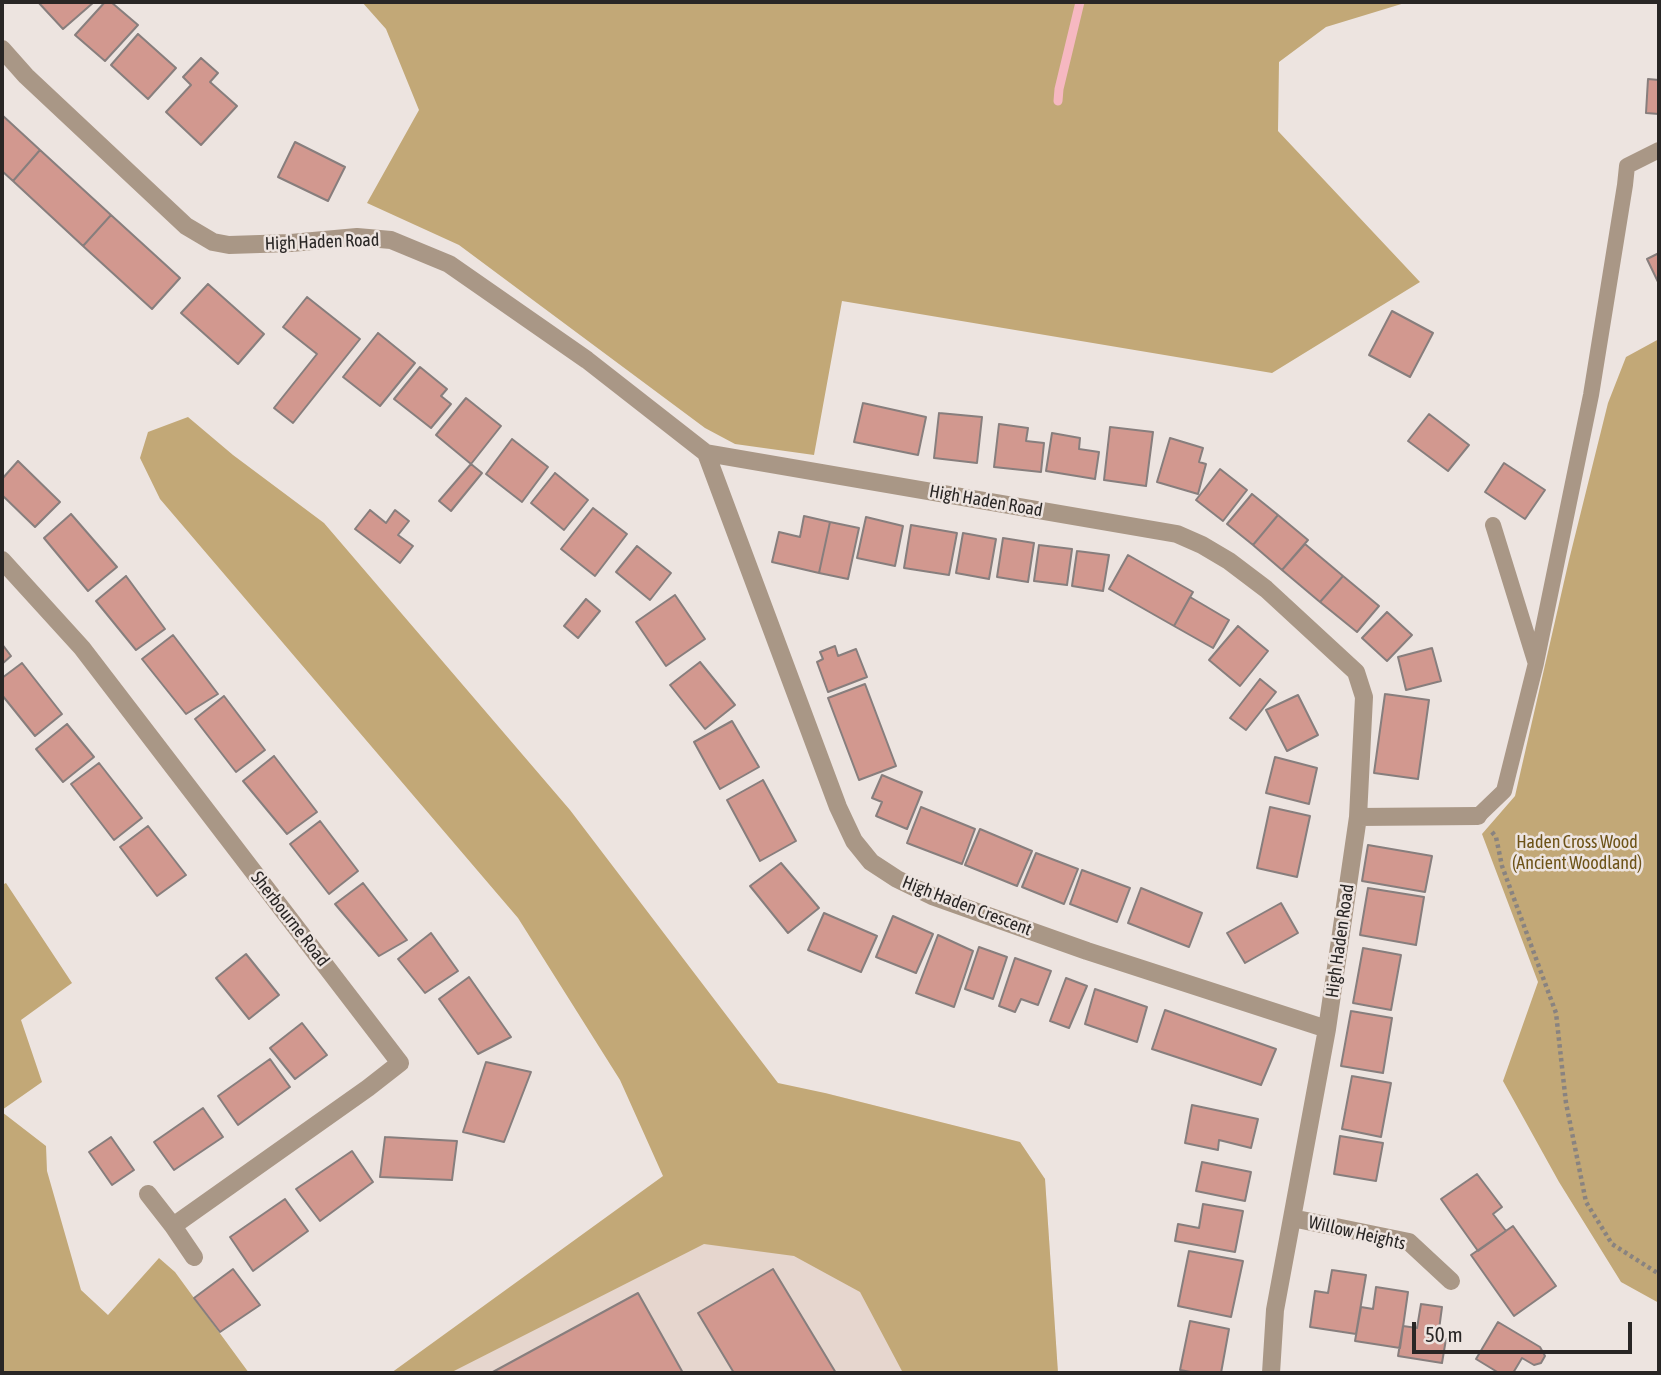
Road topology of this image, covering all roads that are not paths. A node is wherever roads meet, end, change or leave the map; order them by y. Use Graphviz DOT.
graph roads {
  1 [pos="2,49"];
  2 [pos="1659,150"];
  3 [pos="706,453"];
  4 [pos="1493,524"];
  5 [pos="2,559"];
  6 [pos="1536,663"];
  7 [pos="1478,816"];
  8 [pos="1358,817"];
  9 [pos="1327,1029"];
  10 [pos="148,1194"];
  11 [pos="1292,1218"];
  12 [pos="173,1226"];
  13 [pos="194,1257"];
  14 [pos="1451,1281"];
  15 [pos="1271,1373"];
  1 -- 3 [label="street, High Haden Road"];
  2 -- 6 [label="lane"];
  3 -- 8 [label="street, High Haden Road"];
  3 -- 9 [label="street, High Haden Crescent"];
  4 -- 6 [label="lane"];
  5 -- 12 [label="street, Sherbourne Road"];
  6 -- 7 [label="lane"];
  7 -- 8 [label="street"];
  8 -- 9 [label="street, High Haden Road"];
  9 -- 11 [label="street, High Haden Road"];
  10 -- 12 [label="street"];
  11 -- 14 [label="street, Willow Heights"];
  11 -- 15 [label="street, High Haden Road"];
  12 -- 13 [label="street"];
}
